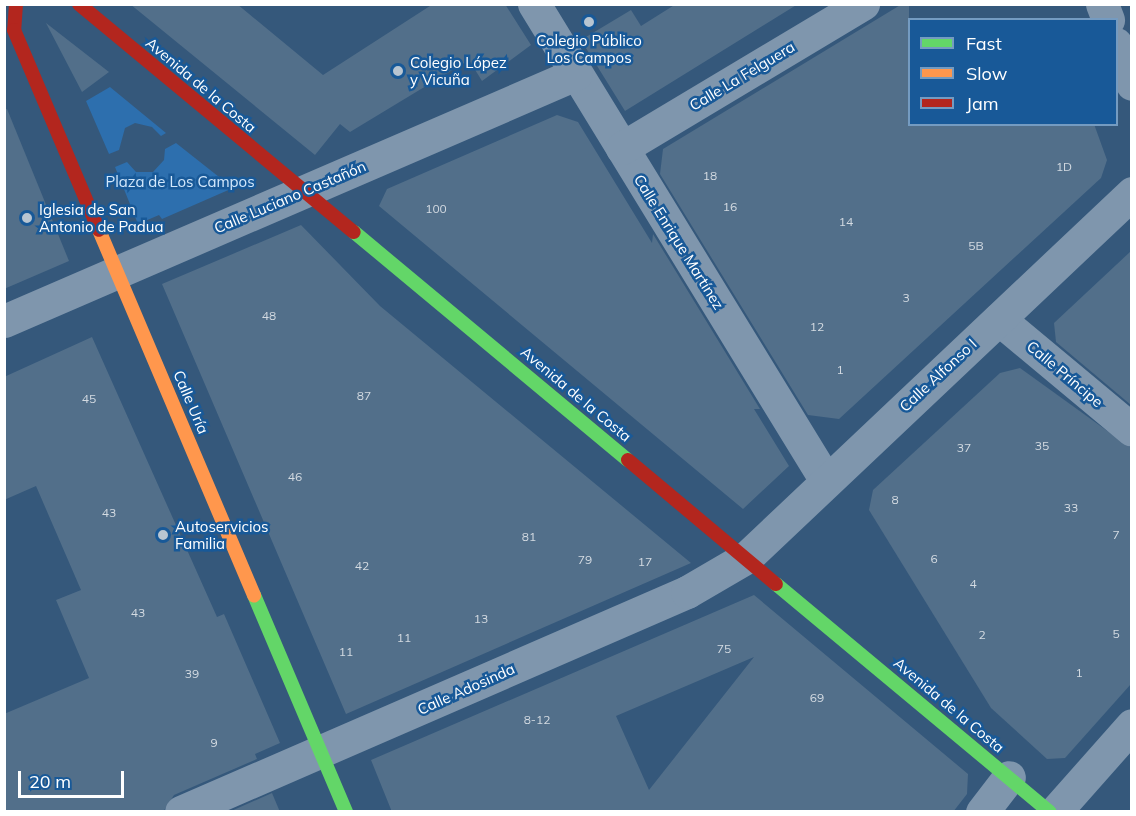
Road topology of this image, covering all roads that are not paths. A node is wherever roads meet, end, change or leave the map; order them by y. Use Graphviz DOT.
graph roads {
  1 [pos="16,4"];
  2 [pos="79,4"];
  3 [pos="534,4"];
  4 [pos="863,4"];
  5 [pos="1118,49"];
  6 [pos="576,74"];
  7 [pos="1131,84"];
  8 [pos="622,148"];
  9 [pos="304,191"];
  10 [pos="1131,193"];
  11 [pos="117,271"];
  12 [pos="999,319"];
  13 [pos="4,321"];
  14 [pos="1131,430"];
  15 [pos="825,479"];
  16 [pos="747,557"];
  17 [pos="1131,725"];
  18 [pos="323,751"];
  19 [pos="1009,777"];
  20 [pos="181,812"];
  21 [pos="346,812"];
  22 [pos="982,812"];
  23 [pos="1050,812"];
  24 [pos="1055,812"];
  1 -- 11 [label="main road, Calle Uría"];
  2 -- 9 [label="main road, Avenida de la Costa"];
  3 -- 6 [label="street, Calle Enrique Martínez"];
  4 -- 8 [label="street, Calle La Felguera"];
  5 -- 7 [label="street"];
  6 -- 8 [label="street, Calle Enrique Martínez"];
  6 -- 9 [label="street, Calle Luciano Castañón"];
  8 -- 15 [label="street, Calle Enrique Martínez"];
  9 -- 11 [label="street, Calle Luciano Castañón"];
  9 -- 16 [label="main road, Avenida de la Costa"];
  10 -- 12 [label="street, Calle Alfonso I"];
  11 -- 13 [label="street, Calle Luciano Castañón"];
  11 -- 18 [label="main road, Calle Uría"];
  12 -- 14 [label="street, Calle Príncipe"];
  12 -- 15 [label="street, Calle Alfonso I"];
  15 -- 16 [label="street, Calle Alfonso I"];
  16 -- 18 [label="street, Calle Adosinda"];
  16 -- 19 [label="main road, Avenida de la Costa"];
  17 -- 24 [label="street"];
  18 -- 20 [label="street, Calle Adosinda"];
  18 -- 21 [label="main road, Calle Uría"];
  19 -- 22 [label="street"];
  19 -- 23 [label="main road, Avenida de la Costa"];
}
